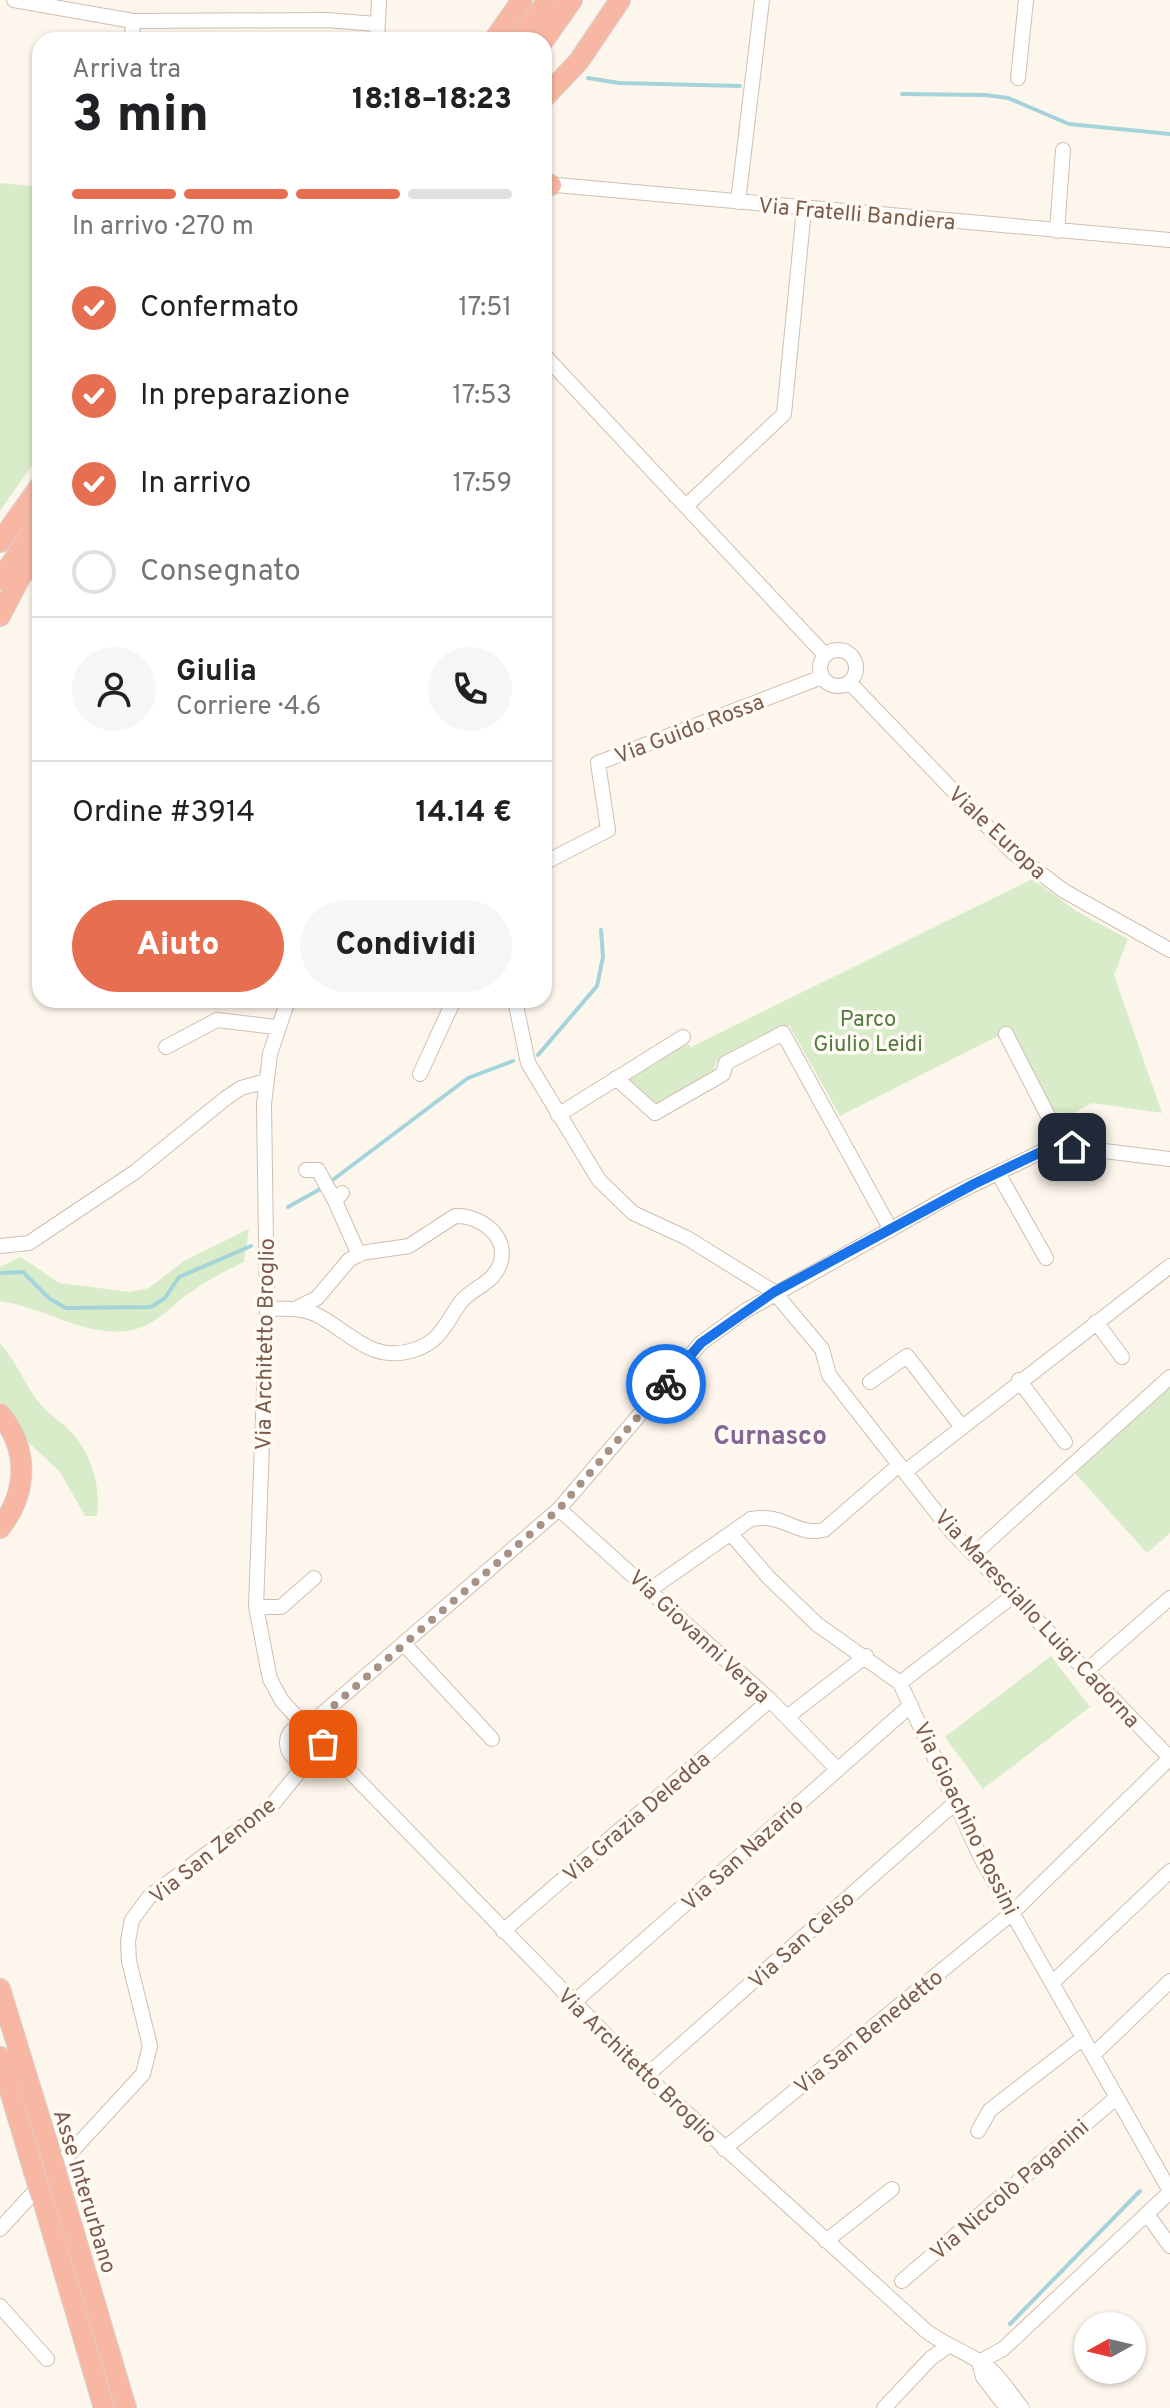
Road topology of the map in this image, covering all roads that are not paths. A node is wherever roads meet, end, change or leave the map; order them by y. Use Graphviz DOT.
graph roads {
  1 [pos="14,0"];
  2 [pos="379,0"];
  3 [pos="522,0"];
  4 [pos="548,0"];
  5 [pos="572,0"];
  6 [pos="620,0"];
  7 [pos="762,0"];
  8 [pos="1026,0"];
  9 [pos="133,21"];
  10 [pos="376,24"];
  11 [pos="132,32"];
  12 [pos="376,32"];
  13 [pos="500,32"];
  14 [pos="525,32"];
  15 [pos="550,32"];
  16 [pos="1018,78"];
  17 [pos="552,90"];
  18 [pos="1063,150"];
  19 [pos="552,185"];
  20 [pos="738,202"];
  21 [pos="804,209"];
  22 [pos="1057,231"];
  23 [pos="1170,240"];
  24 [pos="552,364"];
  25 [pos="32,482"];
  26 [pos="32,497"];
  27 [pos="686,506"];
  28 [pos="0,525"];
  29 [pos="32,533"];
  30 [pos="0,542"];
  31 [pos="32,560"];
  32 [pos="0,580"];
  33 [pos="0,616"];
  34 [pos="825,655"];
  35 [pos="822,677"];
  36 [pos="849,682"];
  37 [pos="552,859"];
  38 [pos="1170,950"];
  39 [pos="284,1008"];
  40 [pos="450,1008"];
  41 [pos="517,1008"];
  42 [pos="276,1027"];
  43 [pos="1006,1034"];
  44 [pos="683,1037"];
  45 [pos="166,1047"];
  46 [pos="420,1074"];
  47 [pos="616,1078"];
  48 [pos="266,1081"];
  49 [pos="558,1115"];
  50 [pos="1064,1147"];
  51 [pos="1170,1159"];
  52 [pos="306,1170"];
  53 [pos="998,1173"];
  54 [pos="891,1230"];
  55 [pos="0,1246"];
  56 [pos="359,1255"];
  57 [pos="1046,1258"];
  58 [pos="1170,1266"];
  59 [pos="774,1292"];
  60 [pos="267,1309"];
  61 [pos="295,1309"];
  62 [pos="1096,1322"];
  63 [pos="1122,1357"];
  64 [pos="1170,1377"];
  65 [pos="1019,1380"];
  66 [pos="870,1382"];
  67 [pos="0,1414"];
  68 [pos="961,1426"];
  69 [pos="1065,1442"];
  70 [pos="903,1468"];
  71 [pos="559,1509"];
  72 [pos="0,1528"];
  73 [pos="731,1534"];
  74 [pos="974,1554"];
  75 [pos="314,1578"];
  76 [pos="651,1589"];
  77 [pos="1014,1595"];
  78 [pos="1169,1601"];
  79 [pos="256,1607"];
  80 [pos="404,1644"];
  81 [pos="866,1656"];
  82 [pos="1086,1671"];
  83 [pos="900,1683"];
  84 [pos="770,1700"];
  85 [pos="282,1701"];
  86 [pos="911,1705"];
  87 [pos="787,1717"];
  88 [pos="290,1733"];
  89 [pos="314,1733"];
  90 [pos="492,1739"];
  91 [pos="292,1756"];
  92 [pos="1170,1758"];
  93 [pos="311,1760"];
  94 [pos="344,1768"];
  95 [pos="837,1769"];
  96 [pos="284,1792"];
  97 [pos="956,1802"];
  98 [pos="1170,1871"];
  99 [pos="1012,1913"];
  100 [pos="503,1931"];
  101 [pos="1170,1981"];
  102 [pos="1052,1983"];
  103 [pos="0,1989"];
  104 [pos="573,2003"];
  105 [pos="1083,2038"];
  106 [pos="1093,2055"];
  107 [pos="0,2057"];
  108 [pos="646,2076"];
  109 [pos="1117,2097"];
  110 [pos="978,2131"];
  111 [pos="724,2149"];
  112 [pos="892,2189"];
  113 [pos="1170,2192"];
  114 [pos="1147,2214"];
  115 [pos="0,2229"];
  116 [pos="826,2241"];
  117 [pos="1170,2246"];
  118 [pos="902,2281"];
  119 [pos="0,2306"];
  120 [pos="947,2347"];
  121 [pos="47,2359"];
  122 [pos="979,2362"];
  123 [pos="104,2408"];
  124 [pos="126,2408"];
  125 [pos="884,2408"];
  126 [pos="1007,2408"];
  127 [pos="1022,2408"];
  1 -- 9 [label="street"];
  2 -- 10 [label="street"];
  3 -- 13 [label="highway"];
  4 -- 14 [label="highway"];
  5 -- 15 [label="highway"];
  6 -- 17 [label="highway"];
  7 -- 20 [label="street"];
  8 -- 16 [label="street"];
  9 -- 10 [label="street"];
  9 -- 11 [label="street"];
  10 -- 12 [label="street"];
  18 -- 22 [label="street"];
  19 -- 20 [label="street, Via Fratelli Bandiera"];
  20 -- 21 [label="street, Via Fratelli Bandiera"];
  21 -- 22 [label="street, Via Fratelli Bandiera"];
  21 -- 27 [label="street"];
  22 -- 23 [label="street, Via Fratelli Bandiera"];
  24 -- 27 [label="street, Viale Europa"];
  25 -- 28 [label="highway"];
  26 -- 30 [label="highway"];
  27 -- 34 [label="street, Viale Europa"];
  29 -- 32 [label="highway"];
  31 -- 33 [label="highway"];
  34 -- 35 [label="street"];
  34 -- 36 [label="street, Viale Europa"];
  35 -- 36 [label="street"];
  35 -- 37 [label="street, Via Guido Rossa"];
  36 -- 38 [label="street, Viale Europa"];
  39 -- 42 [label="street, Via Architetto Broglio"];
  40 -- 46 [label="street"];
  41 -- 49 [label="street, Via Maresciallo Luigi Cadorna"];
  42 -- 45 [label="street"];
  42 -- 48 [label="street, Via Architetto Broglio"];
  43 -- 50 [label="street"];
  44 -- 47 [label="street"];
  47 -- 49 [label="street"];
  47 -- 54 [label="street"];
  48 -- 55 [label="street"];
  48 -- 60 [label="street, Via Architetto Broglio"];
  49 -- 59 [label="street, Via Maresciallo Luigi Cadorna"];
  50 -- 51 [label="street"];
  50 -- 53 [label="street"];
  52 -- 56 [label="street"];
  53 -- 54 [label="street"];
  53 -- 57 [label="street"];
  54 -- 59 [label="street"];
  56 -- 61 [label="street"];
  56 -- 61 [label="street"];
  58 -- 62 [label="street"];
  59 -- 70 [label="street, Via Maresciallo Luigi Cadorna"];
  59 -- 71 [label="street"];
  60 -- 61 [label="street"];
  60 -- 79 [label="street, Via Architetto Broglio"];
  62 -- 63 [label="street"];
  62 -- 65 [label="street"];
  64 -- 74 [label="street"];
  65 -- 68 [label="street"];
  65 -- 69 [label="street"];
  66 -- 68 [label="street"];
  67 -- 72 [label="highway"];
  68 -- 70 [label="street"];
  70 -- 73 [label="street"];
  70 -- 74 [label="street, Via Maresciallo Luigi Cadorna"];
  71 -- 76 [label="street, Via Giovanni Verga"];
  71 -- 80 [label="street"];
  73 -- 76 [label="street"];
  73 -- 81 [label="street, Via Gioachino Rossini"];
  74 -- 77 [label="street, Via Maresciallo Luigi Cadorna"];
  75 -- 79 [label="street"];
  76 -- 84 [label="street, Via Giovanni Verga"];
  77 -- 82 [label="street, Via Maresciallo Luigi Cadorna"];
  77 -- 83 [label="street"];
  78 -- 82 [label="street"];
  79 -- 85 [label="street, Via Architetto Broglio"];
  80 -- 89 [label="street"];
  80 -- 90 [label="street"];
  81 -- 83 [label="street, Via Gioachino Rossini"];
  81 -- 87 [label="street"];
  82 -- 92 [label="street, Via Maresciallo Luigi Cadorna"];
  83 -- 86 [label="street, Via Gioachino Rossini"];
  84 -- 87 [label="street, Via Giovanni Verga"];
  84 -- 100 [label="street, Via Grazia Deledda"];
  85 -- 88 [label="street, Via Architetto Broglio"];
  85 -- 89 [label="street, Via Architetto Broglio"];
  86 -- 95 [label="street, Via San Nazario"];
  86 -- 97 [label="street, Via Gioachino Rossini"];
  87 -- 95 [label="street, Via Giovanni Verga"];
  88 -- 89 [label="street"];
  88 -- 91 [label="street, Via San Zenone"];
  89 -- 93 [label="street, Via San Zenone"];
  89 -- 94 [label="street, Via Architetto Broglio"];
  91 -- 93 [label="street, Via Architetto Broglio"];
  91 -- 96 [label="street, Via San Zenone"];
  92 -- 99 [label="street, Via San Benedetto"];
  93 -- 94 [label="street, Via Architetto Broglio"];
  93 -- 96 [label="street, Via San Zenone"];
  94 -- 100 [label="street, Via Architetto Broglio"];
  95 -- 104 [label="street, Via San Nazario"];
  96 -- 115 [label="street, Via San Zenone"];
  97 -- 99 [label="street, Via Gioachino Rossini"];
  97 -- 108 [label="street, Via San Celso"];
  98 -- 102 [label="street"];
  99 -- 102 [label="street, Via Gioachino Rossini"];
  99 -- 111 [label="street, Via San Benedetto"];
  100 -- 104 [label="street, Via Architetto Broglio"];
  101 -- 106 [label="street"];
  102 -- 105 [label="street, Via Gioachino Rossini"];
  103 -- 124 [label="highway, Asse Interurbano, bridge"];
  104 -- 108 [label="street, Via Architetto Broglio"];
  105 -- 106 [label="street, Via Gioachino Rossini"];
  105 -- 110 [label="street"];
  106 -- 109 [label="street, Via Gioachino Rossini"];
  107 -- 123 [label="highway, Asse Interurbano, bridge"];
  108 -- 111 [label="street, Via Architetto Broglio"];
  109 -- 113 [label="street, Via Gioachino Rossini"];
  109 -- 118 [label="street, Via Niccolò Paganini"];
  111 -- 116 [label="street, Via Architetto Broglio"];
  112 -- 116 [label="street"];
  113 -- 114 [label="street"];
  114 -- 117 [label="street"];
  114 -- 122 [label="street"];
  116 -- 120 [label="street, Via Architetto Broglio"];
  119 -- 121 [label="street"];
  120 -- 122 [label="street, Via Architetto Broglio"];
  120 -- 125 [label="street"];
  122 -- 126 [label="street"];
  122 -- 127 [label="street, Via Architetto Broglio"];
}
